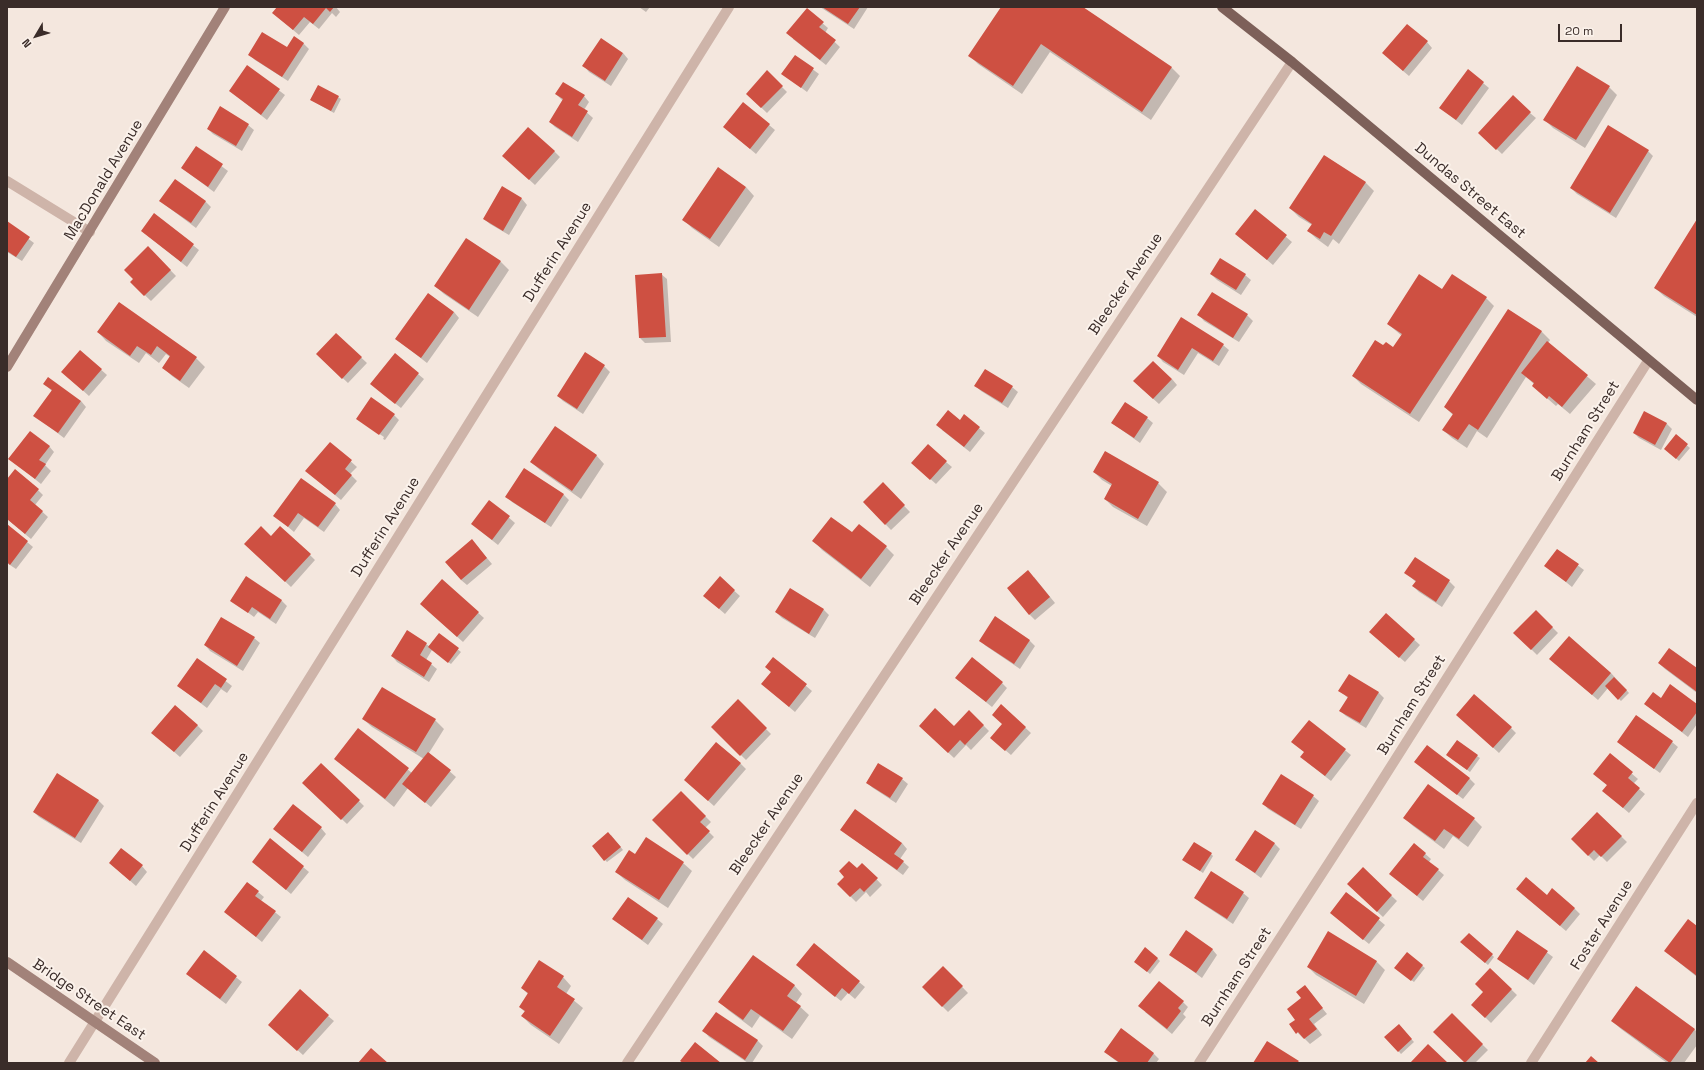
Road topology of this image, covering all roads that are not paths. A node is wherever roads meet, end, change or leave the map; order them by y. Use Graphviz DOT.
graph roads {
  1 [pos="226,7"];
  2 [pos="729,7"];
  3 [pos="1222,7"];
  4 [pos="1292,62"];
  5 [pos="7,181"];
  6 [pos="90,232"];
  7 [pos="1648,361"];
  8 [pos="7,367"];
  9 [pos="1697,400"];
  10 [pos="1697,803"];
  11 [pos="7,962"];
  12 [pos="95,1022"];
  13 [pos="69,1063"];
  14 [pos="155,1063"];
  15 [pos="627,1063"];
  16 [pos="1199,1063"];
  17 [pos="1532,1063"];
  1 -- 6 [label="street, MacDonald Avenue"];
  2 -- 12 [label="street, Dufferin Avenue"];
  3 -- 4 [label="main road, Dundas Street East"];
  4 -- 7 [label="main road, Dundas Street East"];
  4 -- 15 [label="street, Bleecker Avenue"];
  5 -- 6 [label="street"];
  6 -- 8 [label="street, MacDonald Avenue"];
  7 -- 9 [label="main road, Dundas Street East"];
  7 -- 16 [label="street, Burnham Street"];
  10 -- 17 [label="street, Foster Avenue"];
  11 -- 12 [label="street, Bridge Street East"];
  12 -- 13 [label="street, Dufferin Avenue"];
  12 -- 14 [label="street, Bridge Street East"];
}
